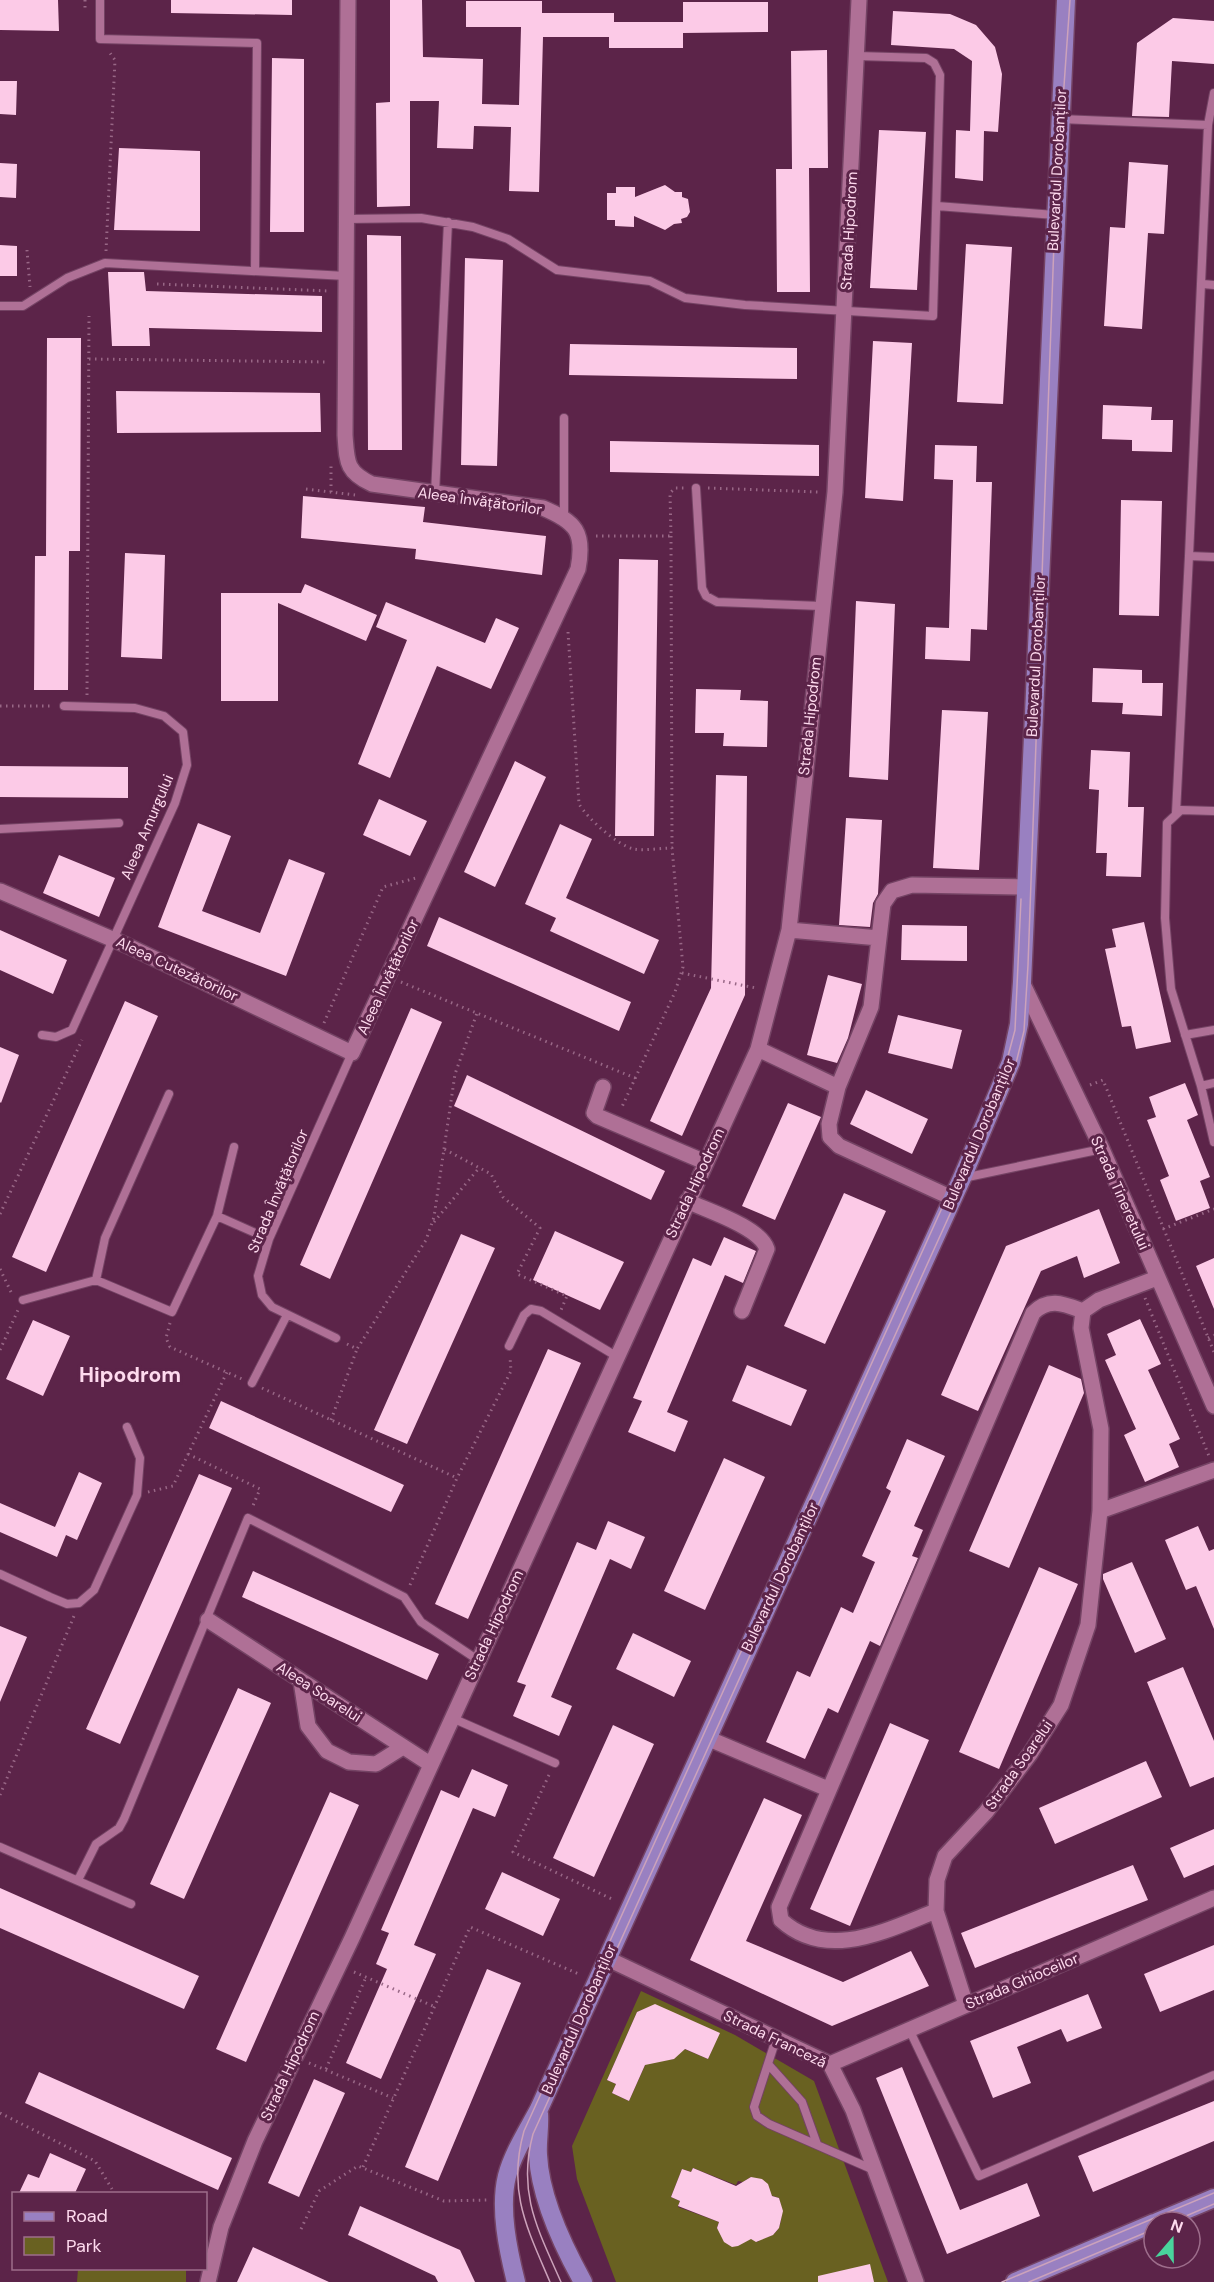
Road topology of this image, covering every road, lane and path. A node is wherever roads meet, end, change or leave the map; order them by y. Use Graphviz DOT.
graph roads {
  1 [pos="100,0"];
  2 [pos="348,0"];
  3 [pos="859,0"];
  4 [pos="1066,0"];
  5 [pos="100,39"];
  6 [pos="857,56"];
  7 [pos="1214,93"];
  8 [pos="1060,119"];
  9 [pos="1208,124"];
  10 [pos="937,206"];
  11 [pos="1055,215"];
  12 [pos="346,219"];
  13 [pos="448,222"];
  14 [pos="27,250"];
  15 [pos="105,263"];
  16 [pos="255,270"];
  17 [pos="346,276"];
  18 [pos="157,284"];
  19 [pos="1203,284"];
  20 [pos="1214,285"];
  21 [pos="27,293"];
  22 [pos="333,294"];
  23 [pos="0,306"];
  24 [pos="845,311"];
  25 [pos="89,316"];
  26 [pos="89,359"];
  27 [pos="333,362"];
  28 [pos="564,418"];
  29 [pos="331,463"];
  30 [pos="696,488"];
  31 [pos="306,489"];
  32 [pos="331,492"];
  33 [pos="435,495"];
  34 [pos="366,496"];
  35 [pos="564,517"];
  36 [pos="671,536"];
  37 [pos="1189,556"];
  38 [pos="1214,557"];
  39 [pos="821,606"];
  40 [pos="568,642"];
  41 [pos="64,705"];
  42 [pos="0,706"];
  43 [pos="87,706"];
  44 [pos="1214,811"];
  45 [pos="1176,813"];
  46 [pos="119,823"];
  47 [pos="0,829"];
  48 [pos="672,848"];
  49 [pos="419,877"];
  50 [pos="1025,887"];
  51 [pos="0,891"];
  52 [pos="789,930"];
  53 [pos="879,938"];
  54 [pos="112,939"];
  55 [pos="682,973"];
  56 [pos="388,977"];
  57 [pos="1022,982"];
  58 [pos="757,988"];
  59 [pos="477,1013"];
  60 [pos="321,1026"];
  61 [pos="1214,1030"];
  62 [pos="42,1035"];
  63 [pos="1185,1035"];
  64 [pos="84,1036"];
  65 [pos="758,1049"];
  66 [pos="352,1053"];
  67 [pos="635,1078"];
  68 [pos="1214,1083"];
  69 [pos="1201,1086"];
  70 [pos="603,1087"];
  71 [pos="838,1087"];
  72 [pos="1074,1091"];
  73 [pos="170,1094"];
  74 [pos="614,1124"];
  75 [pos="1214,1142"];
  76 [pos="234,1148"];
  77 [pos="444,1149"];
  78 [pos="1102,1149"];
  79 [pos="705,1162"];
  80 [pos="478,1168"];
  81 [pos="962,1178"];
  82 [pos="952,1198"];
  83 [pos="687,1201"];
  84 [pos="1214,1209"];
  85 [pos="0,1214"];
  86 [pos="217,1216"];
  87 [pos="431,1226"];
  88 [pos="1163,1229"];
  89 [pos="269,1239"];
  90 [pos="0,1269"];
  91 [pos="1157,1278"];
  92 [pos="96,1280"];
  93 [pos="1139,1284"];
  94 [pos="23,1300"];
  95 [pos="742,1311"];
  96 [pos="1083,1311"];
  97 [pos="172,1312"];
  98 [pos="288,1315"];
  99 [pos="557,1320"];
  100 [pos="1214,1335"];
  101 [pos="336,1338"];
  102 [pos="1208,1338"];
  103 [pos="509,1346"];
  104 [pos="357,1349"];
  105 [pos="0,1350"];
  106 [pos="1214,1352"];
  107 [pos="616,1356"];
  108 [pos="227,1372"];
  109 [pos="252,1383"];
  110 [pos="1214,1406"];
  111 [pos="331,1420"];
  112 [pos="127,1427"];
  113 [pos="189,1454"];
  114 [pos="1212,1464"];
  115 [pos="457,1478"];
  116 [pos="137,1495"];
  117 [pos="1100,1511"];
  118 [pos="248,1518"];
  119 [pos="0,1574"];
  120 [pos="404,1597"];
  121 [pos="80,1604"];
  122 [pos="208,1620"];
  123 [pos="478,1660"];
  124 [pos="301,1681"];
  125 [pos="452,1718"];
  126 [pos="706,1738"];
  127 [pos="403,1747"];
  128 [pos="555,1763"];
  129 [pos="430,1764"];
  130 [pos="828,1789"];
  131 [pos="0,1795"];
  132 [pos="0,1847"];
  133 [pos="78,1880"];
  134 [pos="1214,1898"];
  135 [pos="131,1904"];
  136 [pos="629,1907"];
  137 [pos="936,1911"];
  138 [pos="606,1958"];
  139 [pos="338,1965"];
  140 [pos="366,1977"];
  141 [pos="596,1982"];
  142 [pos="966,2005"];
  143 [pos="434,2006"];
  144 [pos="909,2029"];
  145 [pos="776,2039"];
  146 [pos="294,2057"];
  147 [pos="768,2064"];
  148 [pos="830,2064"];
  149 [pos="326,2069"];
  150 [pos="1214,2075"];
  151 [pos="393,2098"];
  152 [pos="539,2109"];
  153 [pos="0,2113"];
  154 [pos="817,2144"];
  155 [pos="363,2167"];
  156 [pos="875,2171"];
  157 [pos="112,2189"];
  158 [pos="1214,2198"];
  159 [pos="504,2200"];
  160 [pos="1186,2210"];
  161 [pos="301,2229"];
  162 [pos="1142,2229"];
  163 [pos="208,2282"];
  164 [pos="516,2282"];
  165 [pos="583,2282"];
  166 [pos="916,2282"];
  167 [pos="1016,2282"];
  1 -- 5 [label="lane"];
  2 -- 12 [label="street, Aleea Învățătorilor"];
  3 -- 6 [label="street, Strada Hipodrom"];
  4 -- 8 [label="main road, Bulevardul Dorobanților"];
  5 -- 15 [label="path"];
  5 -- 16 [label="lane"];
  6 -- 10 [label="lane"];
  6 -- 24 [label="street, Strada Hipodrom"];
  7 -- 9 [label="lane"];
  8 -- 9 [label="lane"];
  8 -- 11 [label="main road, Bulevardul Dorobanților"];
  9 -- 19 [label="lane"];
  10 -- 11 [label="lane"];
  10 -- 24 [label="lane"];
  11 -- 50 [label="main road, Bulevardul Dorobanților"];
  12 -- 13 [label="lane"];
  12 -- 17 [label="street, Aleea Învățătorilor"];
  13 -- 24 [label="lane"];
  13 -- 33 [label="lane"];
  14 -- 21 [label="path"];
  15 -- 16 [label="lane"];
  15 -- 23 [label="lane"];
  16 -- 17 [label="lane"];
  17 -- 33 [label="street, Aleea Învățătorilor"];
  18 -- 22 [label="path"];
  19 -- 20 [label="lane"];
  19 -- 37 [label="lane"];
  24 -- 39 [label="street, Strada Hipodrom"];
  25 -- 26 [label="path"];
  26 -- 27 [label="path"];
  26 -- 43 [label="path"];
  28 -- 35 [label="lane"];
  29 -- 32 [label="path"];
  30 -- 39 [label="lane"];
  31 -- 32 [label="path"];
  32 -- 34 [label="path"];
  33 -- 35 [label="street, Aleea Învățătorilor"];
  35 -- 56 [label="street, Aleea Învățătorilor"];
  36 -- 48 [label="path"];
  37 -- 38 [label="lane"];
  37 -- 45 [label="lane"];
  39 -- 52 [label="street, Strada Hipodrom"];
  40 -- 48 [label="path"];
  41 -- 42 [label="path"];
  41 -- 43 [label="lane, Aleea Amurgului"];
  43 -- 54 [label="lane, Aleea Amurgului"];
  44 -- 45 [label="lane"];
  45 -- 63 [label="lane"];
  46 -- 47 [label="lane"];
  48 -- 55 [label="path"];
  49 -- 60 [label="path"];
  50 -- 53 [label="street"];
  50 -- 57 [label="main road, Bulevardul Dorobanților"];
  51 -- 54 [label="street, Aleea Cutezătorilor"];
  52 -- 53 [label="street"];
  52 -- 65 [label="street, Strada Hipodrom"];
  53 -- 71 [label="street"];
  54 -- 62 [label="lane, Aleea Amurgului"];
  54 -- 66 [label="street, Aleea Cutezătorilor"];
  55 -- 58 [label="path"];
  55 -- 67 [label="path"];
  56 -- 59 [label="path"];
  56 -- 66 [label="street, Aleea Învățătorilor"];
  57 -- 72 [label="street, Strada Tineretului"];
  57 -- 81 [label="main road, Bulevardul Dorobanților"];
  59 -- 67 [label="path"];
  59 -- 77 [label="path"];
  61 -- 63 [label="lane"];
  63 -- 69 [label="lane"];
  64 -- 85 [label="path"];
  65 -- 71 [label="street"];
  65 -- 79 [label="street, Strada Hipodrom"];
  66 -- 89 [label="lane, Strada Învățătorilor"];
  67 -- 74 [label="path"];
  68 -- 69 [label="lane"];
  69 -- 75 [label="lane"];
  70 -- 74 [label="street"];
  71 -- 82 [label="street"];
  72 -- 78 [label="street, Strada Tineretului"];
  72 -- 88 [label="path"];
  73 -- 92 [label="lane"];
  74 -- 79 [label="street"];
  76 -- 86 [label="lane"];
  77 -- 80 [label="path"];
  77 -- 87 [label="path"];
  78 -- 81 [label="lane"];
  78 -- 91 [label="street, Strada Tineretului"];
  79 -- 83 [label="street, Strada Hipodrom"];
  80 -- 87 [label="path"];
  80 -- 99 [label="path"];
  81 -- 82 [label="main road, Bulevardul Dorobanților"];
  82 -- 126 [label="main road, Bulevardul Dorobanților"];
  83 -- 95 [label="street"];
  83 -- 107 [label="street, Strada Hipodrom"];
  84 -- 88 [label="path"];
  86 -- 89 [label="lane"];
  86 -- 97 [label="lane"];
  87 -- 104 [label="path"];
  88 -- 102 [label="path"];
  89 -- 98 [label="lane, Strada Învățătorilor"];
  90 -- 94 [label="path"];
  91 -- 93 [label="street"];
  91 -- 110 [label="street, Strada Tineretului"];
  92 -- 94 [label="lane"];
  92 -- 97 [label="lane"];
  93 -- 96 [label="street"];
  93 -- 114 [label="path"];
  94 -- 105 [label="path"];
  96 -- 117 [label="street, Strada Soarelui"];
  96 -- 130 [label="street"];
  97 -- 108 [label="path"];
  98 -- 101 [label="lane, Strada Învățătorilor"];
  98 -- 109 [label="lane"];
  99 -- 103 [label="lane"];
  99 -- 107 [label="lane"];
  100 -- 102 [label="path"];
  101 -- 104 [label="path"];
  102 -- 106 [label="path"];
  103 -- 115 [label="path"];
  104 -- 111 [label="path"];
  107 -- 123 [label="street, Strada Hipodrom"];
  108 -- 109 [label="path"];
  108 -- 113 [label="path"];
  109 -- 111 [label="path"];
  111 -- 115 [label="path"];
  112 -- 116 [label="lane"];
  113 -- 116 [label="path"];
  113 -- 118 [label="path"];
  114 -- 117 [label="street"];
  115 -- 120 [label="path"];
  116 -- 121 [label="lane"];
  117 -- 137 [label="street, Strada Soarelui"];
  118 -- 120 [label="lane"];
  118 -- 122 [label="lane"];
  119 -- 121 [label="lane"];
  120 -- 123 [label="lane"];
  121 -- 131 [label="path"];
  122 -- 124 [label="street, Aleea Soarelui"];
  122 -- 133 [label="lane"];
  123 -- 125 [label="street, Strada Hipodrom"];
  124 -- 127 [label="street, Aleea Soarelui"];
  124 -- 127 [label="street"];
  125 -- 128 [label="lane"];
  125 -- 129 [label="street, Strada Hipodrom"];
  126 -- 130 [label="street"];
  126 -- 136 [label="main road, Bulevardul Dorobanților"];
  127 -- 129 [label="street, Aleea Soarelui"];
  128 -- 136 [label="path"];
  129 -- 139 [label="street, Strada Hipodrom"];
  130 -- 137 [label="street"];
  132 -- 133 [label="lane"];
  133 -- 135 [label="lane"];
  134 -- 142 [label="street, Strada Ghioceilor"];
  136 -- 138 [label="main road, Bulevardul Dorobanților"];
  137 -- 142 [label="street, Strada Soarelui"];
  138 -- 141 [label="main road, Bulevardul Dorobanților"];
  138 -- 145 [label="street, Strada Franceză"];
  139 -- 140 [label="path"];
  139 -- 146 [label="street, Strada Hipodrom"];
  140 -- 143 [label="path"];
  140 -- 149 [label="path"];
  141 -- 143 [label="path"];
  141 -- 152 [label="main road, Bulevardul Dorobanților"];
  142 -- 144 [label="street, Strada Ghioceilor"];
  143 -- 151 [label="path"];
  144 -- 148 [label="street, Strada Ghioceilor"];
  144 -- 150 [label="lane"];
  145 -- 147 [label="lane"];
  145 -- 148 [label="street, Strada Franceză"];
  146 -- 149 [label="path"];
  146 -- 163 [label="street, Strada Hipodrom"];
  147 -- 154 [label="lane"];
  147 -- 154 [label="lane"];
  148 -- 156 [label="street, Strada Franceză"];
  149 -- 151 [label="path"];
  151 -- 155 [label="path"];
  152 -- 159 [label="main road, Bulevardul Dorobanților"];
  152 -- 165 [label="main road, Bulevardul Dorobanților"];
  153 -- 157 [label="path"];
  154 -- 156 [label="lane"];
  155 -- 159 [label="path"];
  155 -- 161 [label="path"];
  156 -- 166 [label="street, Strada Franceză"];
  158 -- 160 [label="main road"];
  159 -- 164 [label="main road, Bulevardul Dorobanților"];
  162 -- 167 [label="main road"];
}
